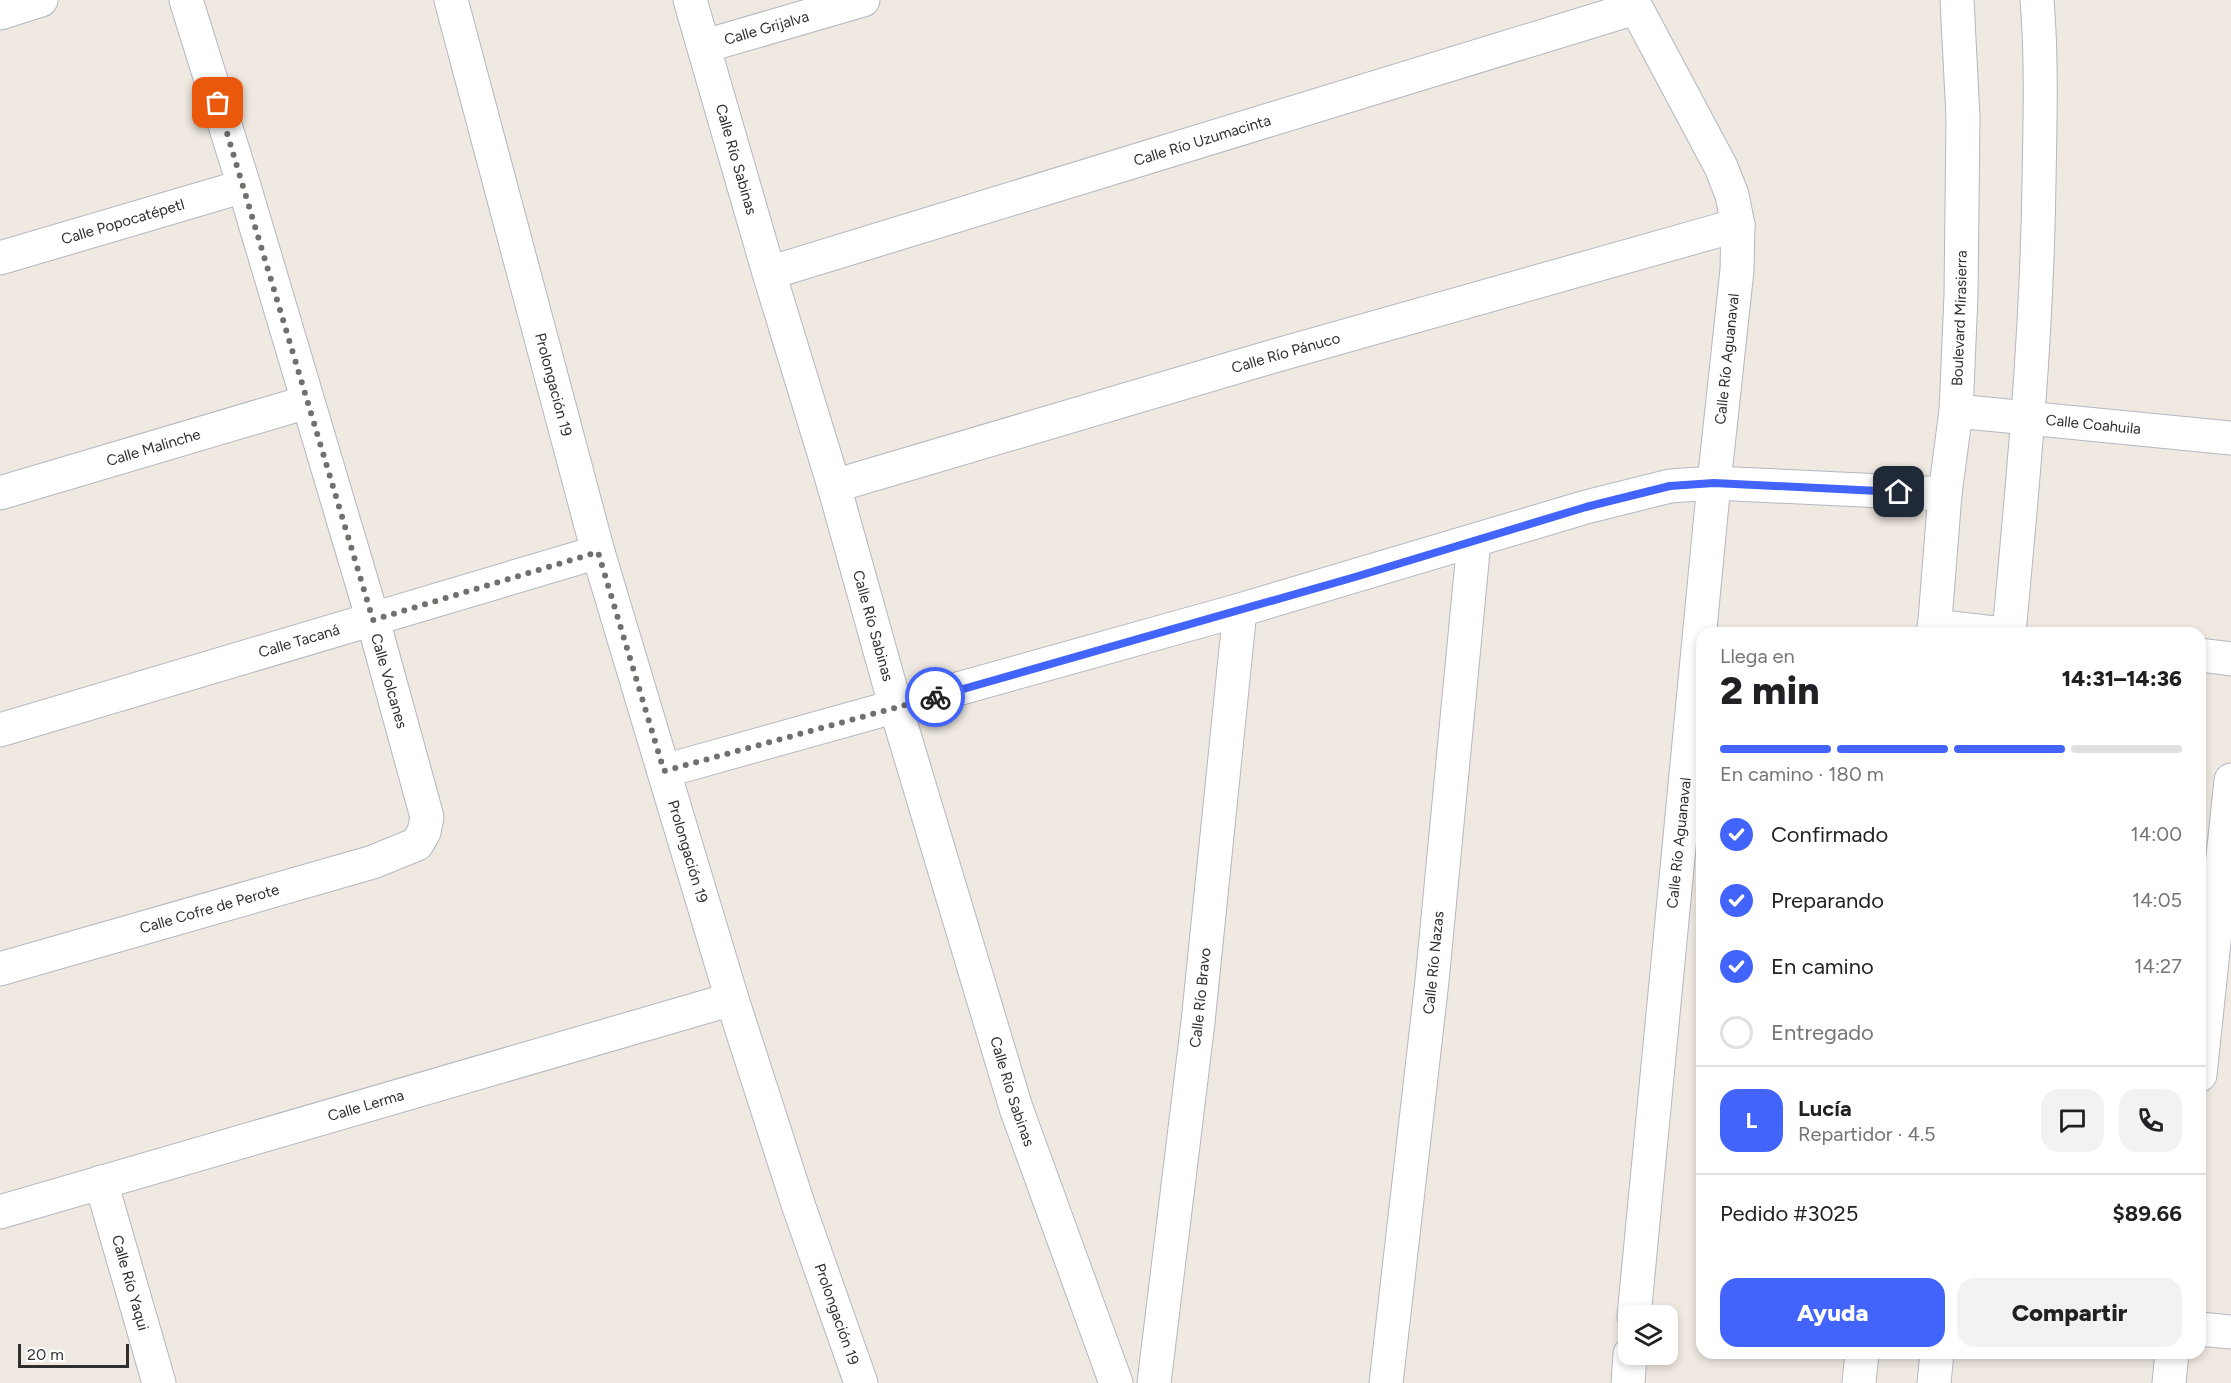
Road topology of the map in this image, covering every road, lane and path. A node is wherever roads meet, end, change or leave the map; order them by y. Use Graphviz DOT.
graph roads {
  1 [pos="41,0"];
  2 [pos="186,0"];
  3 [pos="451,0"];
  4 [pos="690,0"];
  5 [pos="863,0"];
  6 [pos="1958,0"];
  7 [pos="2037,0"];
  8 [pos="1633,4"];
  9 [pos="0,13"];
  10 [pos="705,46"];
  11 [pos="244,186"];
  12 [pos="1738,225"];
  13 [pos="0,258"];
  14 [pos="769,273"];
  15 [pos="307,402"];
  16 [pos="1956,411"];
  17 [pos="2029,418"];
  18 [pos="2231,438"];
  19 [pos="1714,483"];
  20 [pos="834,486"];
  21 [pos="0,493"];
  22 [pos="1946,494"];
  23 [pos="1474,541"];
  24 [pos="598,552"];
  25 [pos="1240,610"];
  26 [pos="373,620"];
  27 [pos="1700,627"];
  28 [pos="1934,627"];
  29 [pos="2010,627"];
  30 [pos="2206,657"];
  31 [pos="2231,659"];
  32 [pos="1696,670"];
  33 [pos="896,708"];
  34 [pos="0,730"];
  35 [pos="664,771"];
  36 [pos="2231,780"];
  37 [pos="417,844"];
  38 [pos="0,969"];
  39 [pos="732,999"];
  40 [pos="2206,1018"];
  41 [pos="101,1182"];
  42 [pos="0,1212"];
  43 [pos="1635,1305"];
  44 [pos="2206,1330"];
  45 [pos="2231,1332"];
  46 [pos="1861,1359"];
  47 [pos="1936,1359"];
  48 [pos="2171,1359"];
  49 [pos="1629,1365"];
  50 [pos="159,1383"];
  51 [pos="861,1383"];
  52 [pos="1116,1383"];
  53 [pos="1154,1383"];
  54 [pos="1386,1383"];
  55 [pos="1628,1383"];
  56 [pos="1859,1383"];
  57 [pos="1934,1383"];
  58 [pos="2169,1383"];
  1 -- 9 [label="street"];
  2 -- 11 [label="street, Calle Volcanes"];
  3 -- 24 [label="street, Prolongación 19"];
  4 -- 10 [label="street, Calle Río Sabinas"];
  5 -- 10 [label="street, Calle Grijalva"];
  6 -- 16 [label="street, Boulevard Mirasierra"];
  7 -- 17 [label="street"];
  8 -- 12 [label="street, Calle Río Aguanaval"];
  8 -- 14 [label="street, Calle Río Uzumacinta"];
  10 -- 14 [label="street, Calle Río Sabinas"];
  11 -- 13 [label="street, Calle Popocatépetl"];
  11 -- 15 [label="street, Calle Volcanes"];
  12 -- 19 [label="street, Calle Río Aguanaval"];
  12 -- 20 [label="street, Calle Río Pánuco"];
  14 -- 20 [label="street, Calle Río Sabinas"];
  15 -- 21 [label="street, Calle Malinche"];
  15 -- 26 [label="street, Calle Volcanes"];
  16 -- 17 [label="street, Calle Coahuila"];
  16 -- 22 [label="street, Boulevard Mirasierra"];
  17 -- 18 [label="street, Calle Coahuila"];
  17 -- 29 [label="street"];
  19 -- 22 [label="street"];
  19 -- 23 [label="street"];
  19 -- 27 [label="street, Calle Río Aguanaval"];
  20 -- 33 [label="street, Calle Río Sabinas"];
  22 -- 28 [label="street, Boulevard Mirasierra"];
  23 -- 25 [label="street"];
  23 -- 54 [label="street, Calle Río Nazas"];
  24 -- 26 [label="street, Calle Tacaná"];
  24 -- 35 [label="street, Prolongación 19"];
  25 -- 33 [label="street"];
  25 -- 53 [label="street, Calle Río Bravo"];
  26 -- 34 [label="street, Calle Tacaná"];
  26 -- 37 [label="street, Calle Volcanes"];
  30 -- 31 [label="street"];
  32 -- 43 [label="street, Calle Río Aguanaval"];
  33 -- 35 [label="street"];
  33 -- 52 [label="street, Calle Río Sabinas"];
  35 -- 39 [label="street, Prolongación 19"];
  36 -- 40 [label="street"];
  37 -- 38 [label="street, Calle Cofre de Perote"];
  39 -- 41 [label="street, Calle Lerma"];
  39 -- 51 [label="street, Prolongación 19"];
  41 -- 42 [label="street, Calle Lerma"];
  41 -- 50 [label="street, Calle Río Yaqui"];
  44 -- 45 [label="street"];
  46 -- 56 [label="street"];
  47 -- 57 [label="street"];
  48 -- 58 [label="street"];
  49 -- 55 [label="street"];
}
